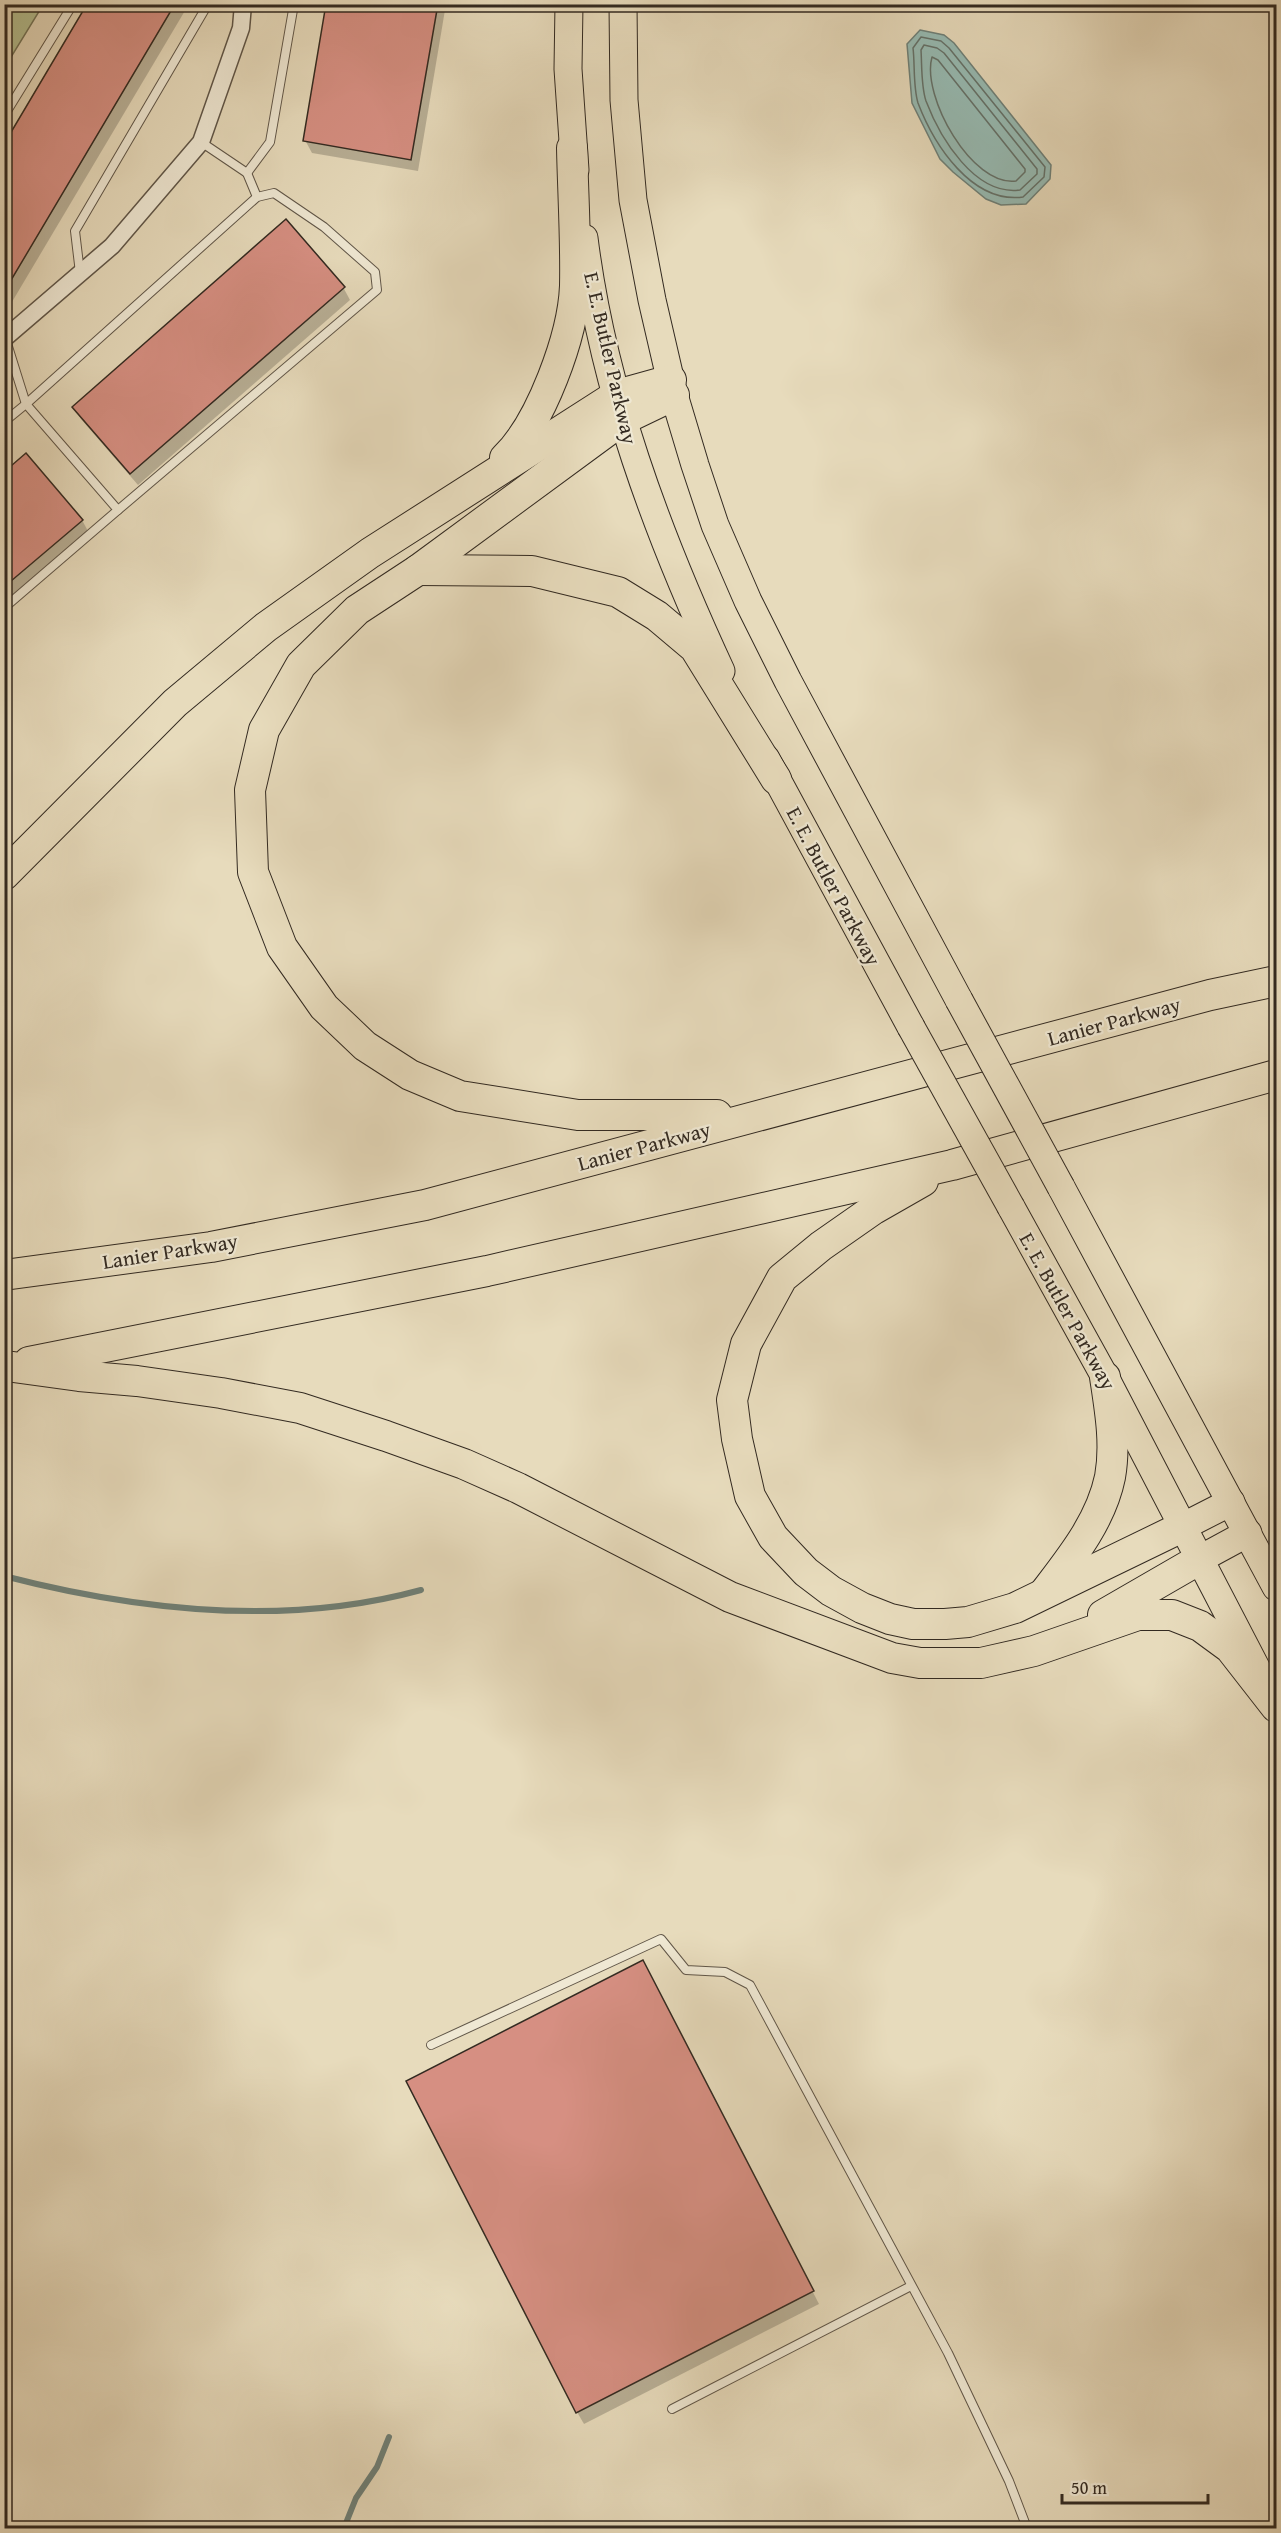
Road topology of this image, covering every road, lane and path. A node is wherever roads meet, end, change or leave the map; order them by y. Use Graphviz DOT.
graph roads {
  1 [pos="73,4"];
  2 [pos="208,4"];
  3 [pos="243,4"];
  4 [pos="294,4"];
  5 [pos="569,4"];
  6 [pos="622,4"];
  7 [pos="4,116"];
  8 [pos="201,141"];
  9 [pos="572,148"];
  10 [pos="247,173"];
  11 [pos="257,196"];
  12 [pos="80,274"];
  13 [pos="5,337"];
  14 [pos="673,387"];
  15 [pos="26,404"];
  16 [pos="619,408"];
  17 [pos="4,422"];
  18 [pos="481,481"];
  19 [pos="118,510"];
  20 [pos="418,570"];
  21 [pos="4,608"];
  22 [pos="776,779"];
  23 [pos="4,875"];
  24 [pos="1276,981"];
  25 [pos="1276,1075"];
  26 [pos="759,1115"];
  27 [pos="952,1165"];
  28 [pos="4,1275"];
  29 [pos="5,1366"];
  30 [pos="1105,1377"];
  31 [pos="1231,1502"];
  32 [pos="1182,1527"];
  33 [pos="1248,1533"];
  34 [pos="1200,1559"];
  35 [pos="1276,1587"];
  36 [pos="1043,1594"];
  37 [pos="1062,1641"];
  38 [pos="1276,1707"];
  39 [pos="431,2045"];
  40 [pos="911,2286"];
  41 [pos="672,2409"];
  42 [pos="1027,2529"];
  1 -- 7 [label="lane"];
  2 -- 12 [label="lane"];
  3 -- 8 [label="street"];
  4 -- 10 [label="lane"];
  5 -- 9 [label="highway, E. E. Butler Parkway"];
  6 -- 14 [label="highway"];
  8 -- 10 [label="lane"];
  8 -- 12 [label="street"];
  9 -- 16 [label="highway, E. E. Butler Parkway"];
  9 -- 18 [label="highway"];
  10 -- 11 [label="lane"];
  11 -- 15 [label="lane"];
  11 -- 19 [label="lane"];
  12 -- 13 [label="street"];
  13 -- 15 [label="lane"];
  14 -- 16 [label="highway"];
  14 -- 31 [label="highway, bridge"];
  15 -- 17 [label="lane"];
  15 -- 19 [label="lane"];
  16 -- 18 [label="highway"];
  16 -- 20 [label="highway"];
  16 -- 22 [label="highway, E. E. Butler Parkway"];
  18 -- 23 [label="highway"];
  19 -- 21 [label="lane"];
  20 -- 22 [label="highway"];
  20 -- 26 [label="highway"];
  22 -- 30 [label="highway, E. E. Butler Parkway, bridge"];
  24 -- 26 [label="highway, Lanier Parkway"];
  25 -- 27 [label="highway"];
  26 -- 28 [label="highway, Lanier Parkway"];
  27 -- 29 [label="highway"];
  27 -- 36 [label="highway"];
  29 -- 37 [label="highway"];
  30 -- 32 [label="highway, E. E. Butler Parkway"];
  30 -- 36 [label="highway"];
  31 -- 32 [label="highway"];
  31 -- 33 [label="highway"];
  32 -- 34 [label="highway, E. E. Butler Parkway"];
  32 -- 36 [label="highway"];
  33 -- 34 [label="highway"];
  33 -- 35 [label="highway"];
  34 -- 37 [label="highway"];
  34 -- 38 [label="highway, E. E. Butler Parkway"];
  37 -- 38 [label="highway"];
  39 -- 40 [label="lane"];
  40 -- 41 [label="lane"];
  40 -- 42 [label="lane"];
}
